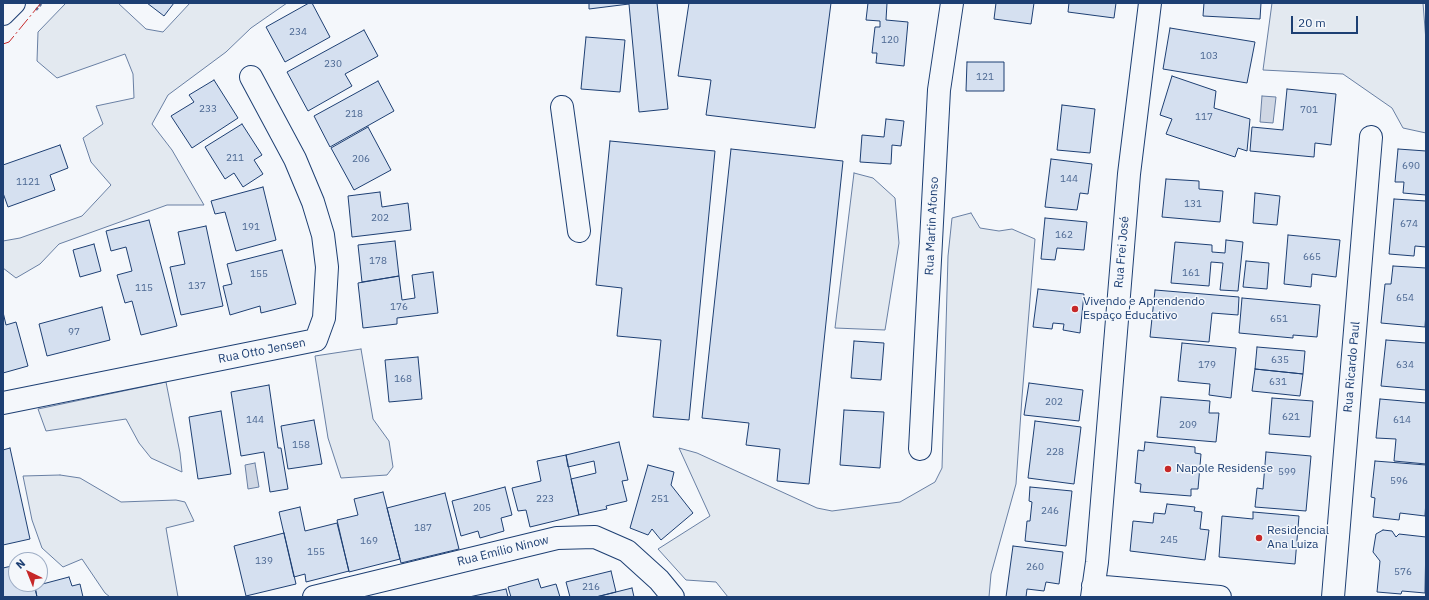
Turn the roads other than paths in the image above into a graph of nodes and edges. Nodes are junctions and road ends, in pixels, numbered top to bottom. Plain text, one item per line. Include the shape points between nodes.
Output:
1 (14, 3) edge
2 (952, 3) edge
3 (1150, 3) edge
4 (3, 14) edge
5 (251, 77) dead end
6 (562, 107) dead end
7 (1371, 137) dead end
8 (579, 231) dead end
9 (3, 403) edge
10 (920, 449) dead end
11 (1093, 592) edge
12 (314, 597) edge
13 (673, 597) edge
14 (1220, 597) edge
15 (1333, 597) edge

1 - 4 street
2 - 10 street, Rua Martin Afonso via 939,90
3 - 11 street, Rua Frei José via 1129,174
5 - 9 street, Rua Otto Jensen via 295,158 323,235 327,267 324,318 316,340
6 - 8 street
7 - 15 street, Rua Ricardo Paul
11 - 14 street
12 - 13 street, Rua Emílio Ninow via 558,538 595,537 627,551 659,580

